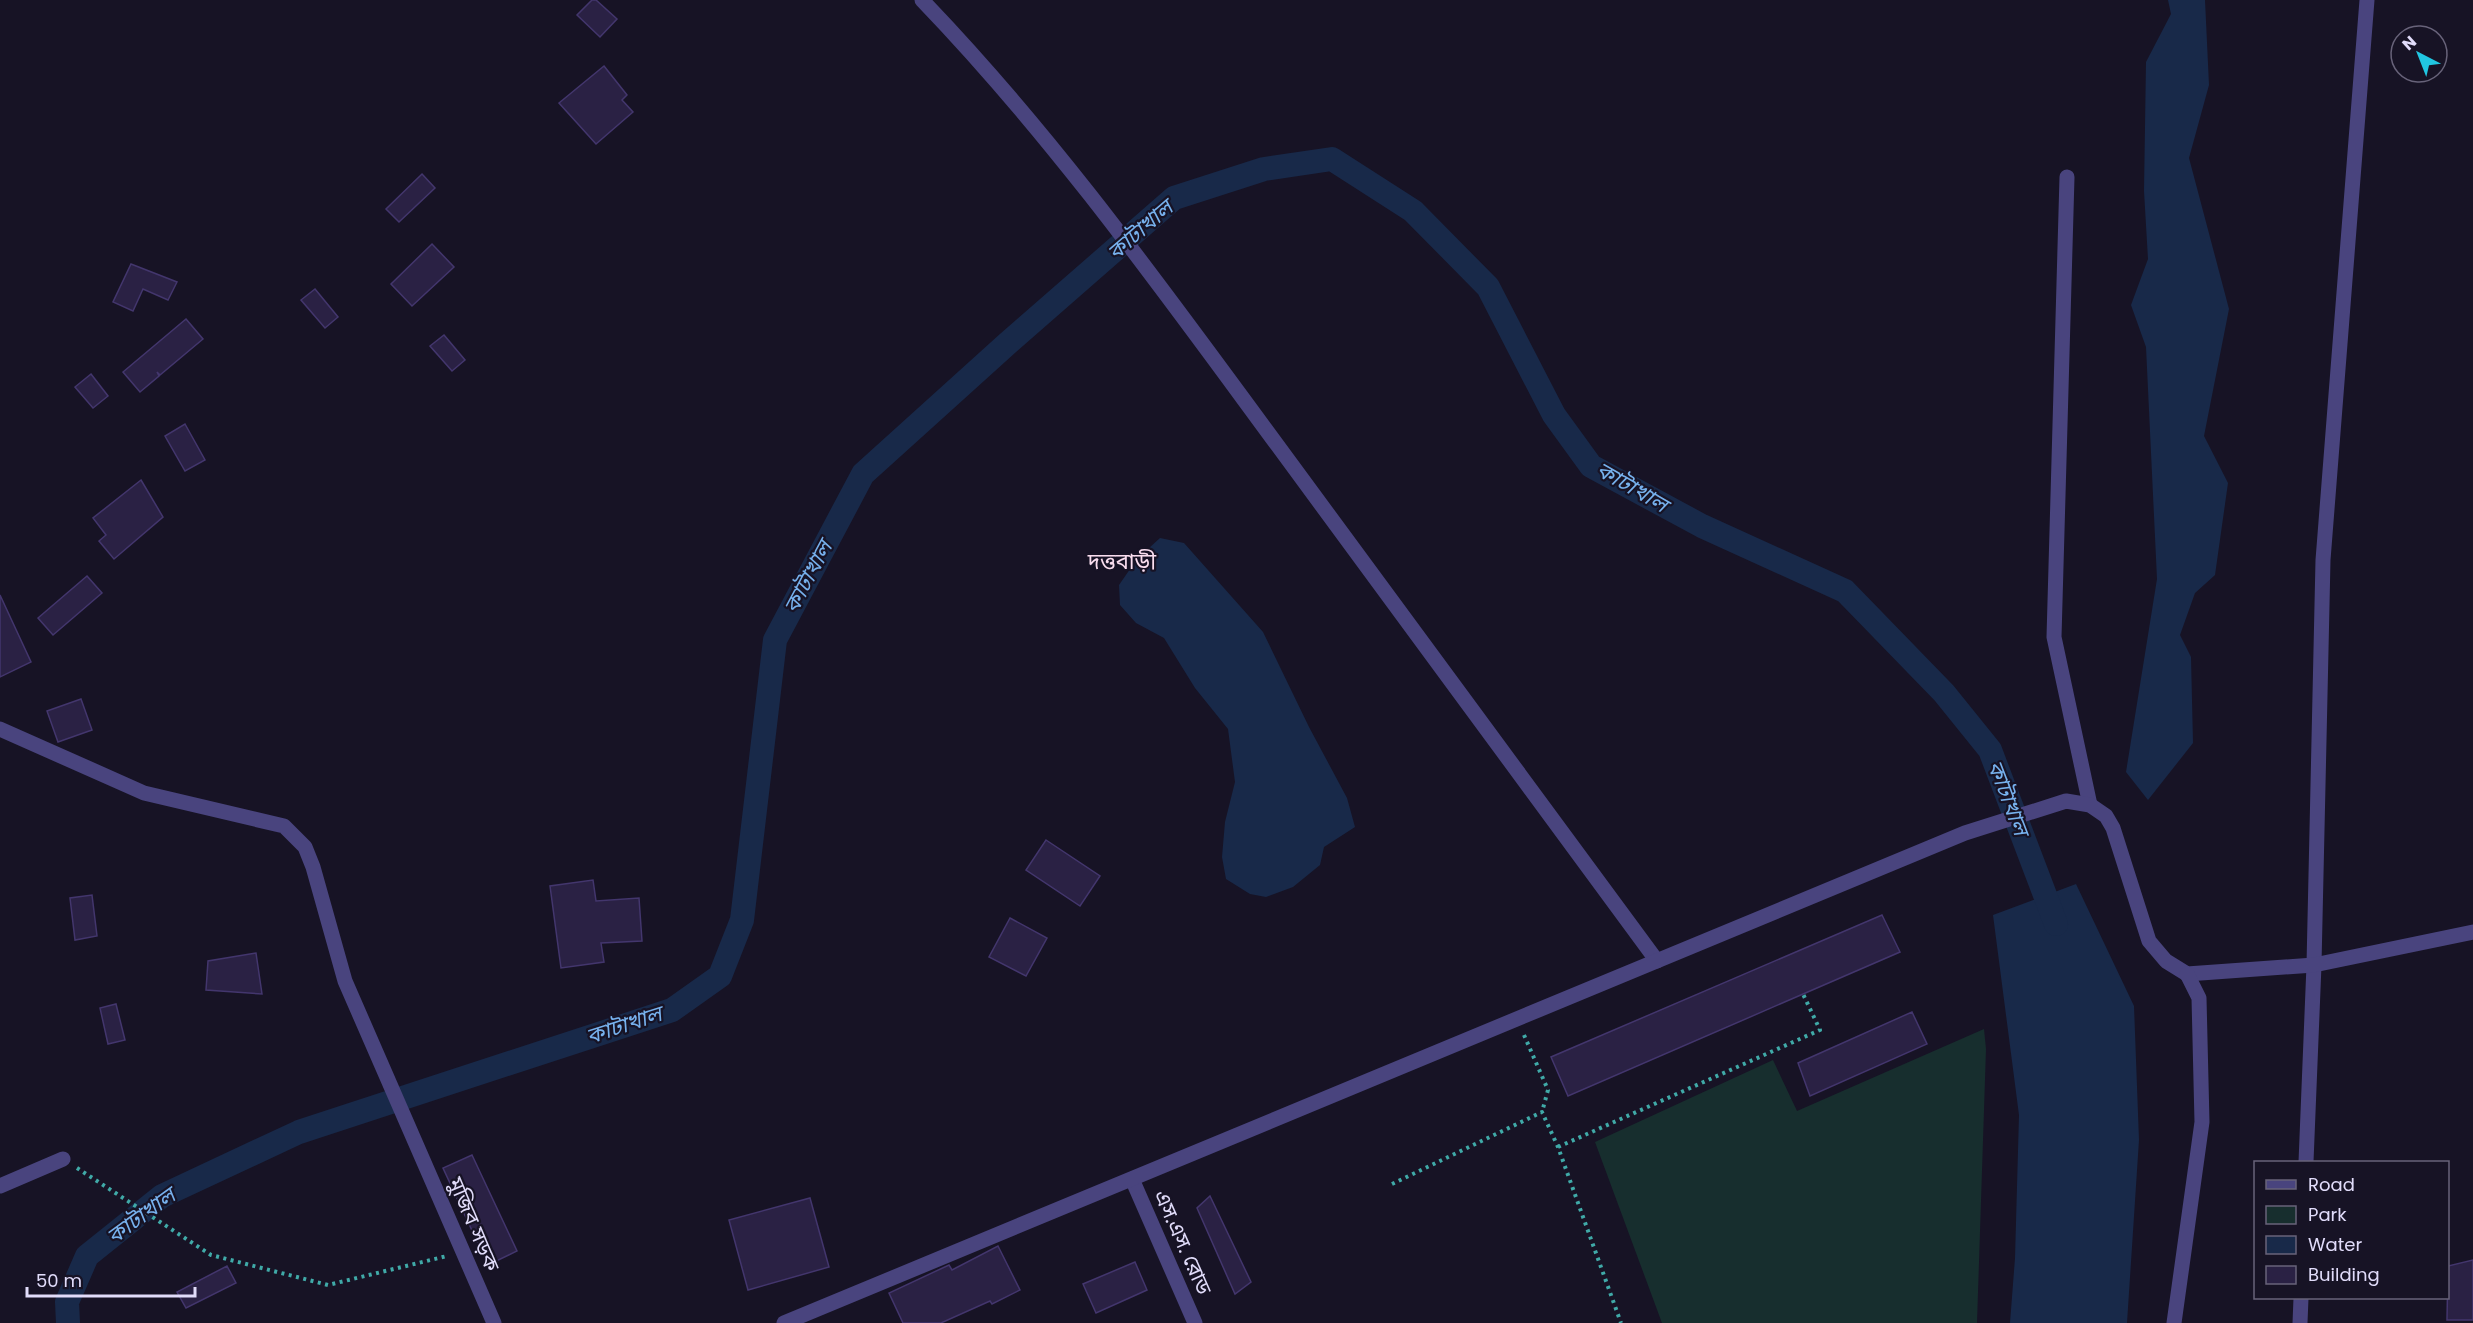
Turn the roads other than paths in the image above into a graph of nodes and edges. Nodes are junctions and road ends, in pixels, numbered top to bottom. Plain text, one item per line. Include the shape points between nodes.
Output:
1 (922, 0) edge
2 (2367, 0) edge
3 (2067, 177) dead end
4 (0, 729) edge
5 (2090, 805) junction
6 (2473, 932) edge
7 (1657, 961) junction
8 (2314, 965) junction
9 (2187, 974) junction
10 (63, 1160) road end
11 (2306, 1161) edge
12 (1132, 1179) junction
13 (0, 1186) edge
14 (2301, 1299) edge
15 (494, 1323) edge
16 (784, 1323) edge
17 (1195, 1323) edge
18 (2174, 1323) edge
19 (2300, 1323) edge

1 - 7 street via 971,51 1178,311
2 - 8 street via 2323,560
3 - 5 street via 2054,637
4 - 15 street, মুজিব সড়ক via 144,793 284,826 305,847 345,981
5 - 7 street via 2066,801 1965,833
5 - 9 street via 2106,816 2113,828 2150,941 2166,961
6 - 8 street
7 - 12 street
8 - 9 street
8 - 11 street
9 - 18 street via 2199,998 2202,1122
10 - 13 street
12 - 16 street
12 - 17 street, এস.এস. রোড
14 - 19 street

